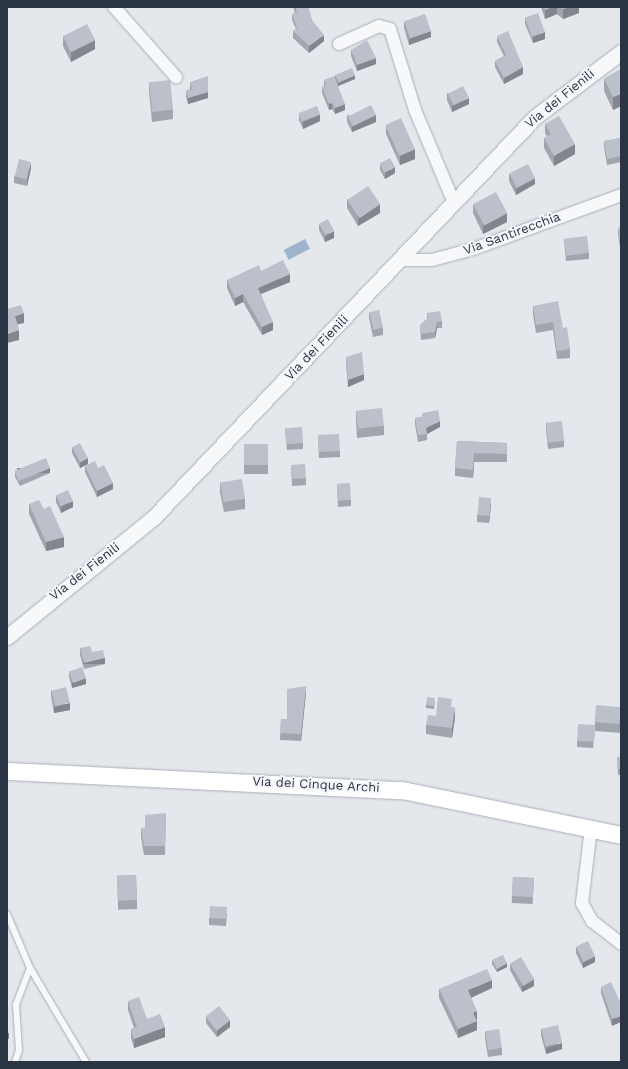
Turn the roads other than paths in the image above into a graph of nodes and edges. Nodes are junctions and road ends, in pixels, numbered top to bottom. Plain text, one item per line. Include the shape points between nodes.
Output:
1 (114, 7) edge
2 (340, 44) dead end
3 (621, 52) edge
4 (176, 76) dead end
5 (621, 195) edge
6 (454, 204) junction
7 (402, 260) junction
8 (7, 637) edge
9 (7, 771) edge
10 (591, 828) junction
11 (621, 834) edge
12 (7, 914) edge
13 (621, 944) edge
14 (30, 968) junction
15 (15, 1062) edge
16 (86, 1062) edge

1 - 4 street
2 - 6 street via 379,26 390,29 418,118
3 - 6 street, Via dei Fienili via 540,113
5 - 7 street, Via Santirecchia via 473,249 428,261
6 - 7 street, Via dei Fienili
7 - 8 street, Via dei Fienili via 160,511
9 - 10 main road, Via dei Cinque Archi via 392,789
10 - 11 main road, Via dei Cinque Archi
10 - 13 street via 582,903 592,921
12 - 14 lane
14 - 15 lane via 16,1011 20,1045
14 - 16 lane

